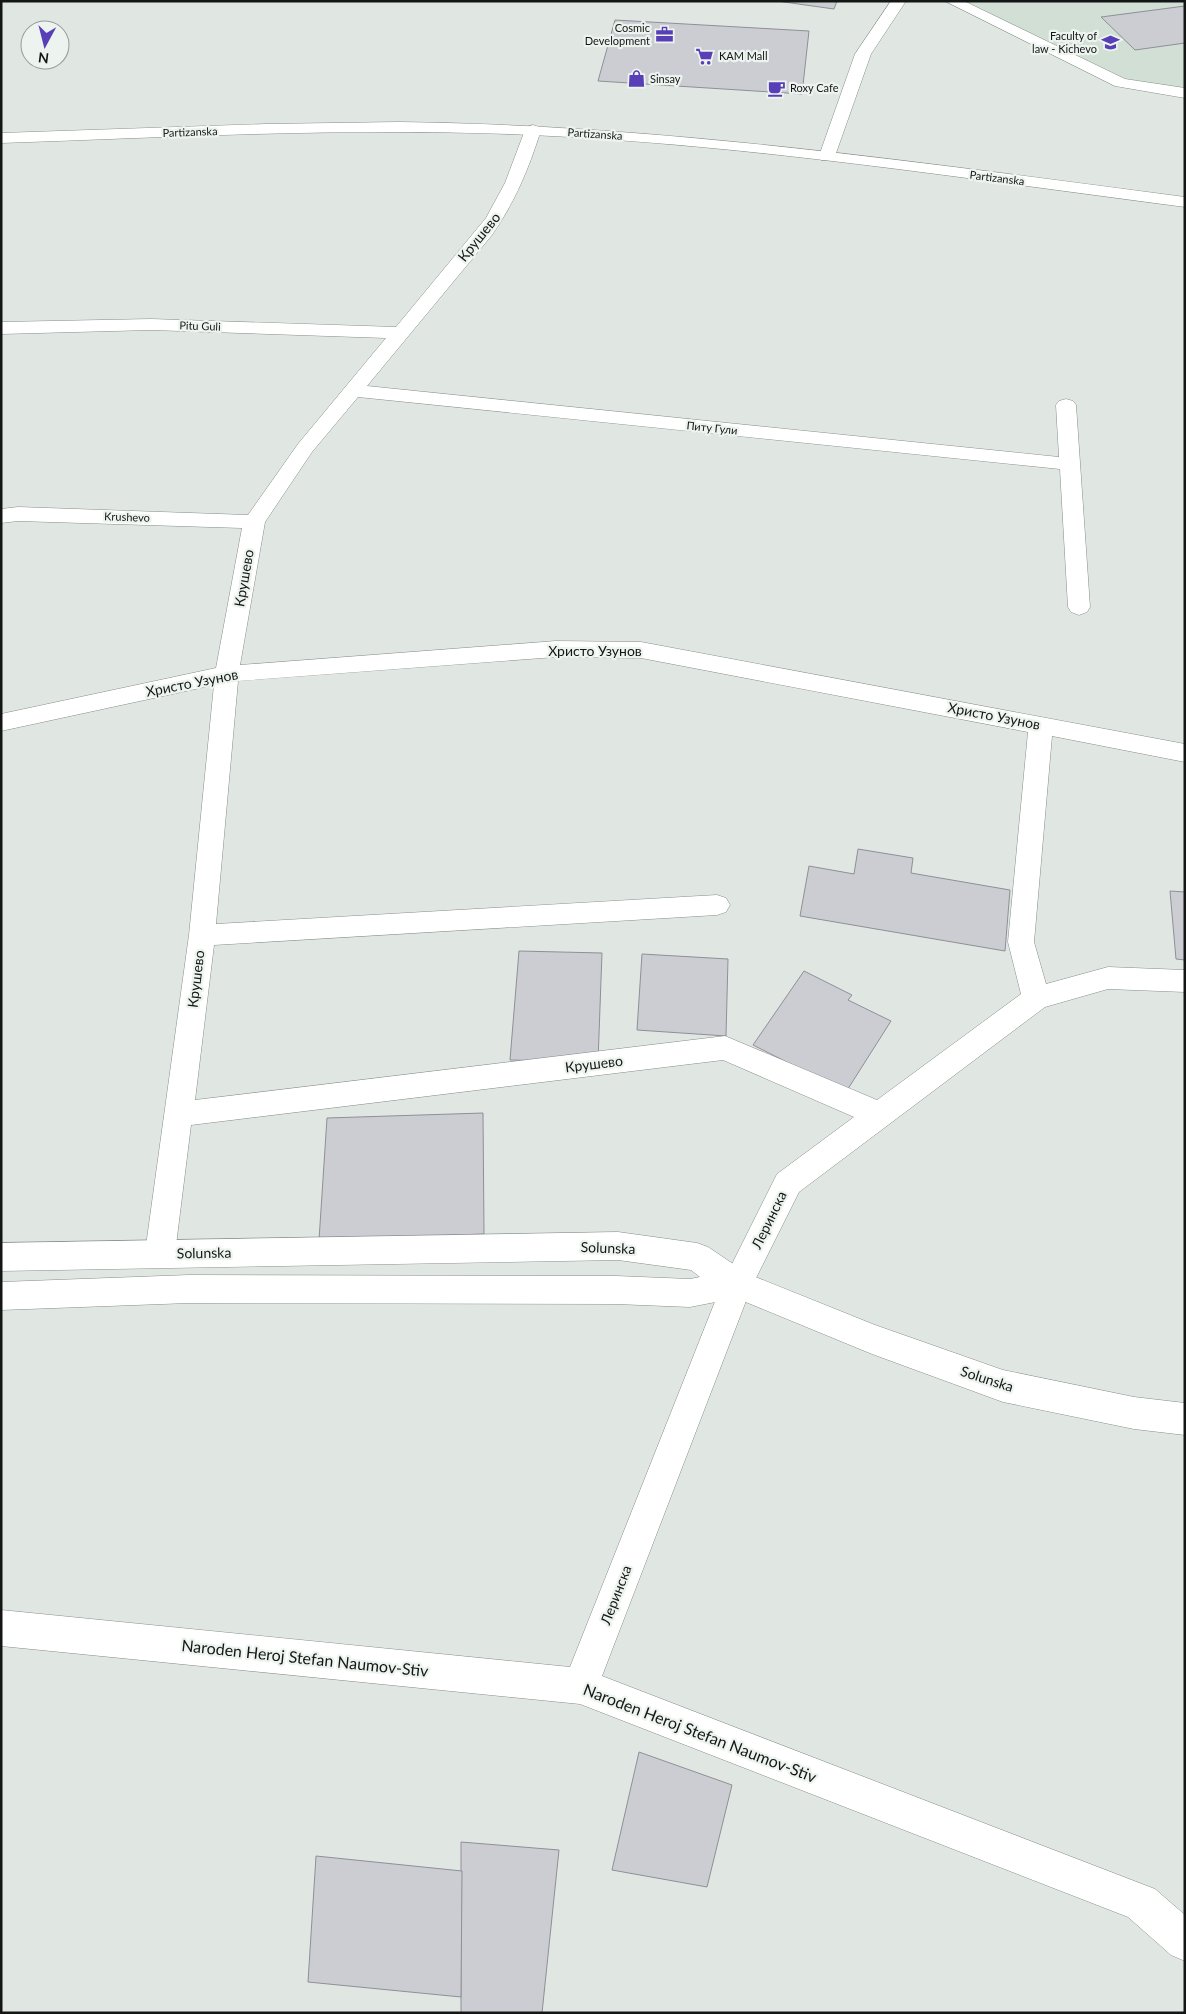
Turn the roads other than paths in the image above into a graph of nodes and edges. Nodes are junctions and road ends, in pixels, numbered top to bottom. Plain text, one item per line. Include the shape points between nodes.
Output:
1 (899, 1) edge
2 (952, 1) edge
3 (1185, 93) edge
4 (533, 130) junction
5 (1, 138) edge
6 (827, 156) junction
7 (1185, 202) edge
8 (1, 328) edge
9 (399, 333) junction
10 (354, 391) junction
11 (1066, 405) dead end
12 (1070, 464) junction
13 (1, 516) edge
14 (254, 522) junction
15 (1079, 607) dead end
16 (227, 674) junction
17 (1, 723) edge
18 (1041, 725) junction
19 (1185, 753) edge
20 (717, 905) dead end
21 (202, 935) junction
22 (1185, 981) edge
23 (1036, 998) junction
24 (178, 1114) junction
25 (878, 1114) junction
26 (160, 1254) junction
27 (1, 1257) edge
28 (738, 1284) junction
29 (1, 1296) edge
30 (1185, 1419) edge
31 (1, 1628) edge
32 (580, 1686) junction
33 (1185, 1940) edge

1 - 6 street via 863,54
2 - 3 street via 1121,84
4 - 5 street, Partizanska via 309,128
4 - 6 street, Partizanska
4 - 9 street, Крушево via 504,206
6 - 7 street, Partizanska
8 - 9 street, Pitu Guli via 96,324
9 - 10 street, Крушево
10 - 12 street, Питу Гули
10 - 14 street, Крушево via 305,448
11 - 12 street
12 - 15 street
13 - 14 street, Krushevo
14 - 16 street, Крушево
16 - 17 street, Христо Узунов
16 - 18 street, Христо Узунов via 556,649 641,650
16 - 21 street, Крушево
18 - 19 street, Христо Узунов
18 - 23 street via 1021,942
20 - 21 street
21 - 24 street, Крушево
22 - 23 street, Леринска via 1108,978
23 - 25 street, Леринска
24 - 25 street, Крушево via 725,1048
24 - 26 street, Крушево
25 - 28 street, Леринска via 788,1183
26 - 27 street, Solunska
26 - 28 street, Solunska via 618,1246 697,1257
28 - 29 street via 690,1293 189,1289
28 - 30 street, Solunska via 1003,1386 1134,1413
28 - 32 street, Леринска
31 - 32 street, Naroden Heroj Stefan Naumov-Stiv
32 - 33 street, Naroden Heroj Stefan Naumov-Stiv via 1142,1903

